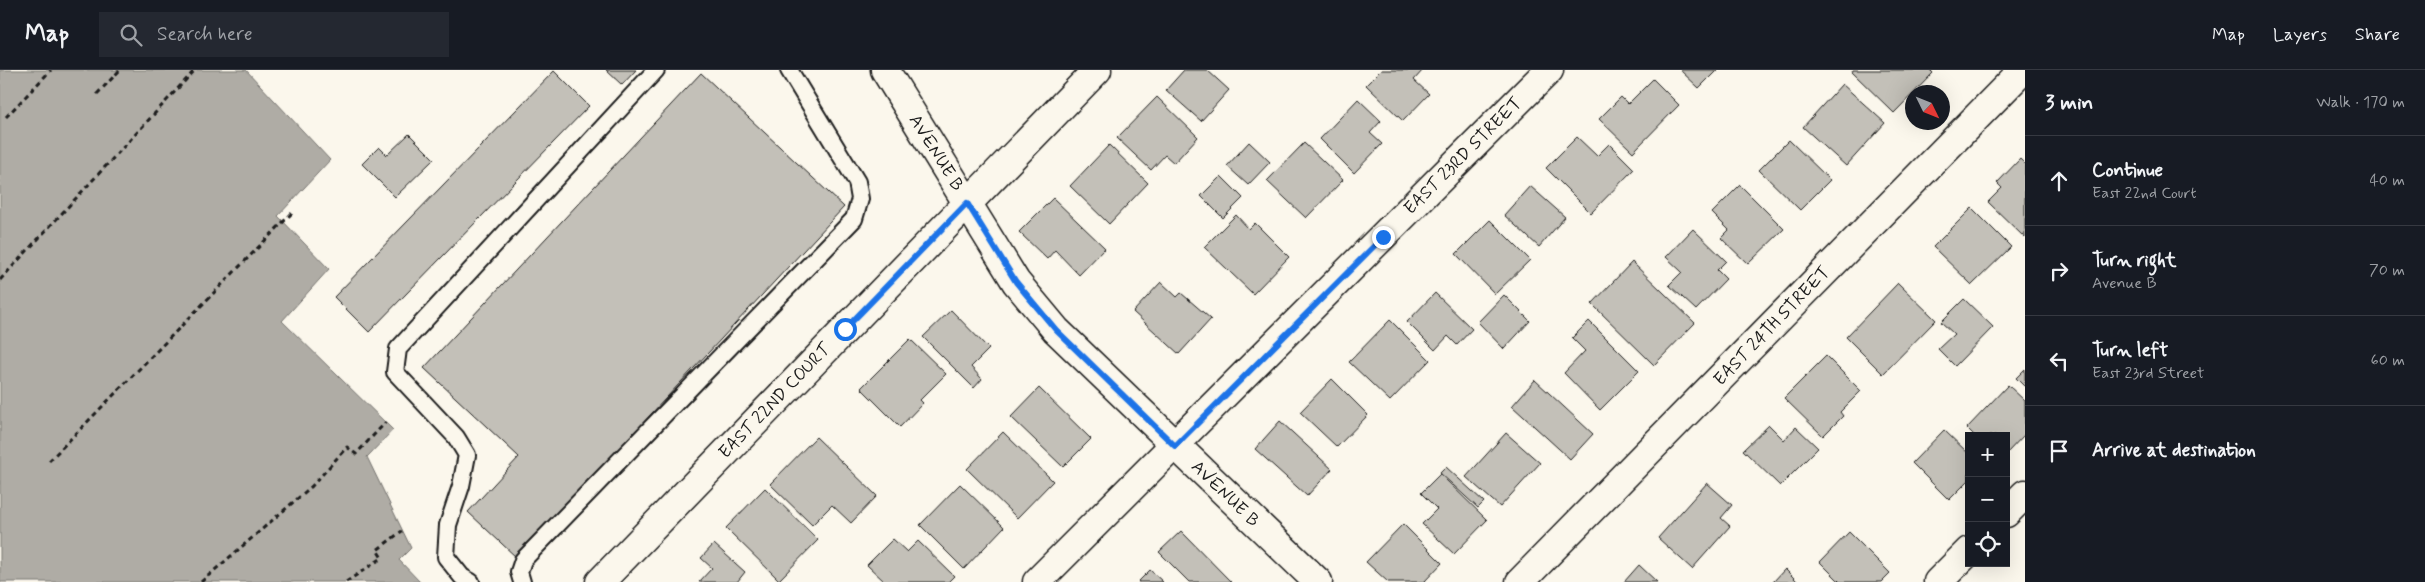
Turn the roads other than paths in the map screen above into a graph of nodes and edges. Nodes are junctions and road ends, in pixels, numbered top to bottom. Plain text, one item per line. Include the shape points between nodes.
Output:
1 (656, 70) edge
2 (789, 70) edge
3 (885, 70) edge
4 (1097, 70) edge
5 (1549, 70) edge
6 (2023, 70) edge
7 (967, 203) junction
8 (1175, 446) junction
9 (2025, 494) edge
10 (2010, 509) edge
11 (1965, 555) edge
12 (471, 582) edge
13 (522, 582) edge
14 (600, 582) edge
15 (1037, 582) edge
16 (1318, 582) edge
17 (1520, 582) edge
18 (1938, 582) edge

1 - 12 lane via 398,349 395,372 456,436 466,455 462,486 448,525 446,557 462,577
2 - 13 lane via 856,182 860,199 854,219 523,560
3 - 7 street, AVENUE B
4 - 7 street, EAST 22ND COURT
5 - 8 street, EAST 23RD STREET
6 - 17 street, EAST 24TH STREET
7 - 8 street, AVENUE B via 1016,282 1056,330
7 - 14 street, EAST 22ND COURT
8 - 15 street, EAST 23RD STREET
8 - 16 street, AVENUE B
9 - 10 street
11 - 18 street

